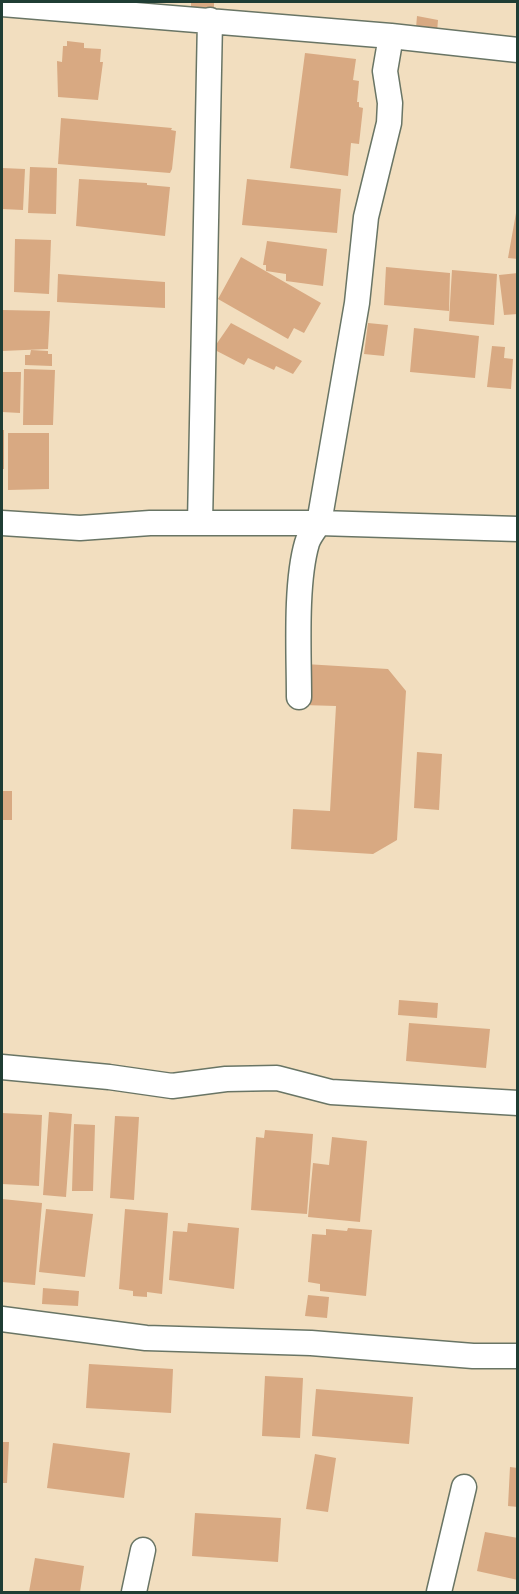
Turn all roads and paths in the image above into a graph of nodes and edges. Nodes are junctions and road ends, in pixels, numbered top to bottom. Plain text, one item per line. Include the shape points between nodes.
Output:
1 (2, 4) edge
2 (210, 20) junction
3 (391, 36) junction
4 (518, 50) edge
5 (2, 523) edge
6 (200, 523) junction
7 (319, 523) junction
8 (518, 529) edge
9 (299, 697) dead end
10 (2, 1067) edge
11 (518, 1104) edge
12 (2, 1319) edge
13 (518, 1356) edge
14 (464, 1487) dead end
15 (143, 1550) dead end
16 (134, 1593) edge
17 (439, 1593) edge

1 - 2 street
2 - 3 street
2 - 6 street
3 - 4 street
3 - 7 street via 385,71 389,123 366,217 357,303
5 - 6 street via 80,528
6 - 7 street
7 - 8 street
7 - 9 street via 307,541 303,561
10 - 11 street via 172,1086 277,1078 331,1092
12 - 13 street via 146,1338
14 - 17 street
15 - 16 street

